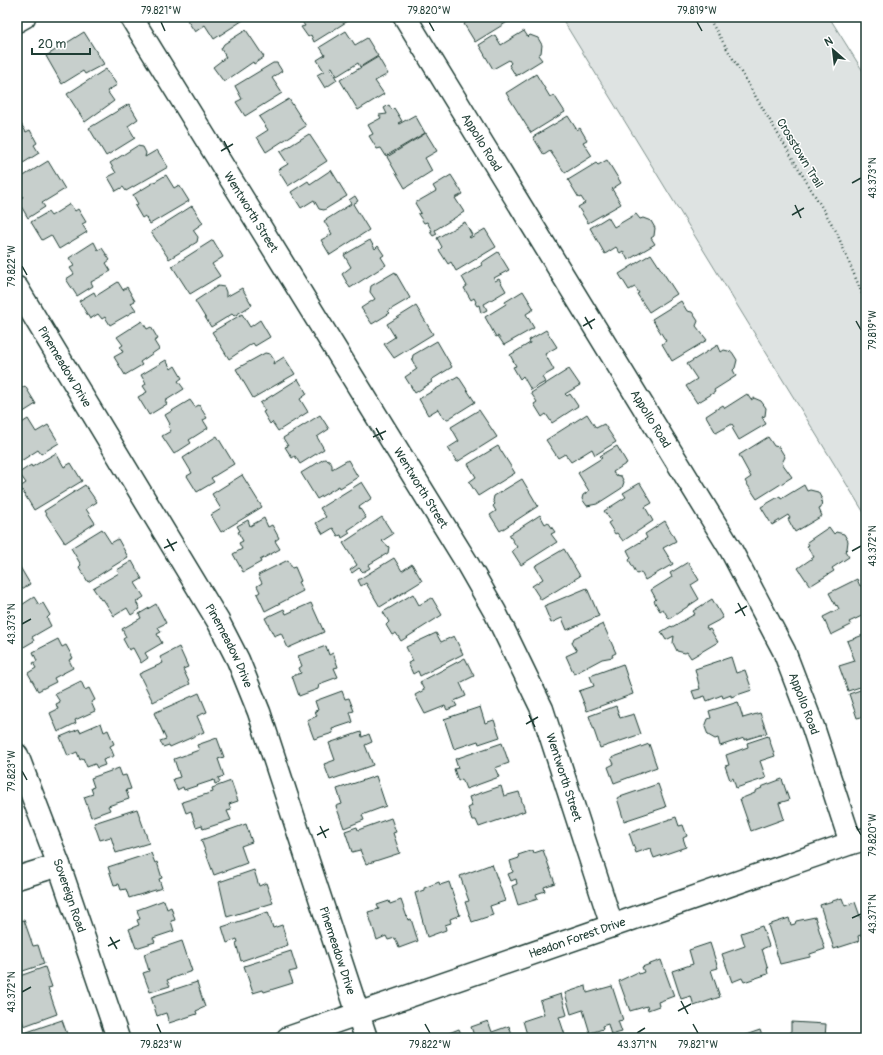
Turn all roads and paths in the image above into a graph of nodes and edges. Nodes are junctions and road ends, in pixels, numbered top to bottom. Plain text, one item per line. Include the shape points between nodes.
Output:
1 (24, 17) edge
2 (131, 17) edge
3 (405, 17) edge
4 (708, 17) edge
5 (17, 21) edge
6 (17, 288) edge
7 (866, 303) edge
8 (17, 755) edge
9 (858, 841) edge
10 (59, 865) junction
11 (17, 878) edge
12 (612, 926) junction
13 (357, 1013) junction
14 (118, 1038) edge
15 (288, 1038) edge
16 (366, 1038) edge

1 - 5 street
2 - 12 street, Wentworth Street via 495,612 542,709
3 - 9 street, Appollo Road via 731,550 784,650
4 - 7 path, Crosstown Trail via 836,231
6 - 13 street, Pinemeadow Drive via 218,621 238,660 259,712
8 - 10 street, Sovereign Road
9 - 12 street, Headon Forest Drive
10 - 11 street
10 - 14 street, Sovereign Road
12 - 13 street, Headon Forest Drive
13 - 15 street, Headon Forest Drive
13 - 16 street, Pinemeadow Drive

